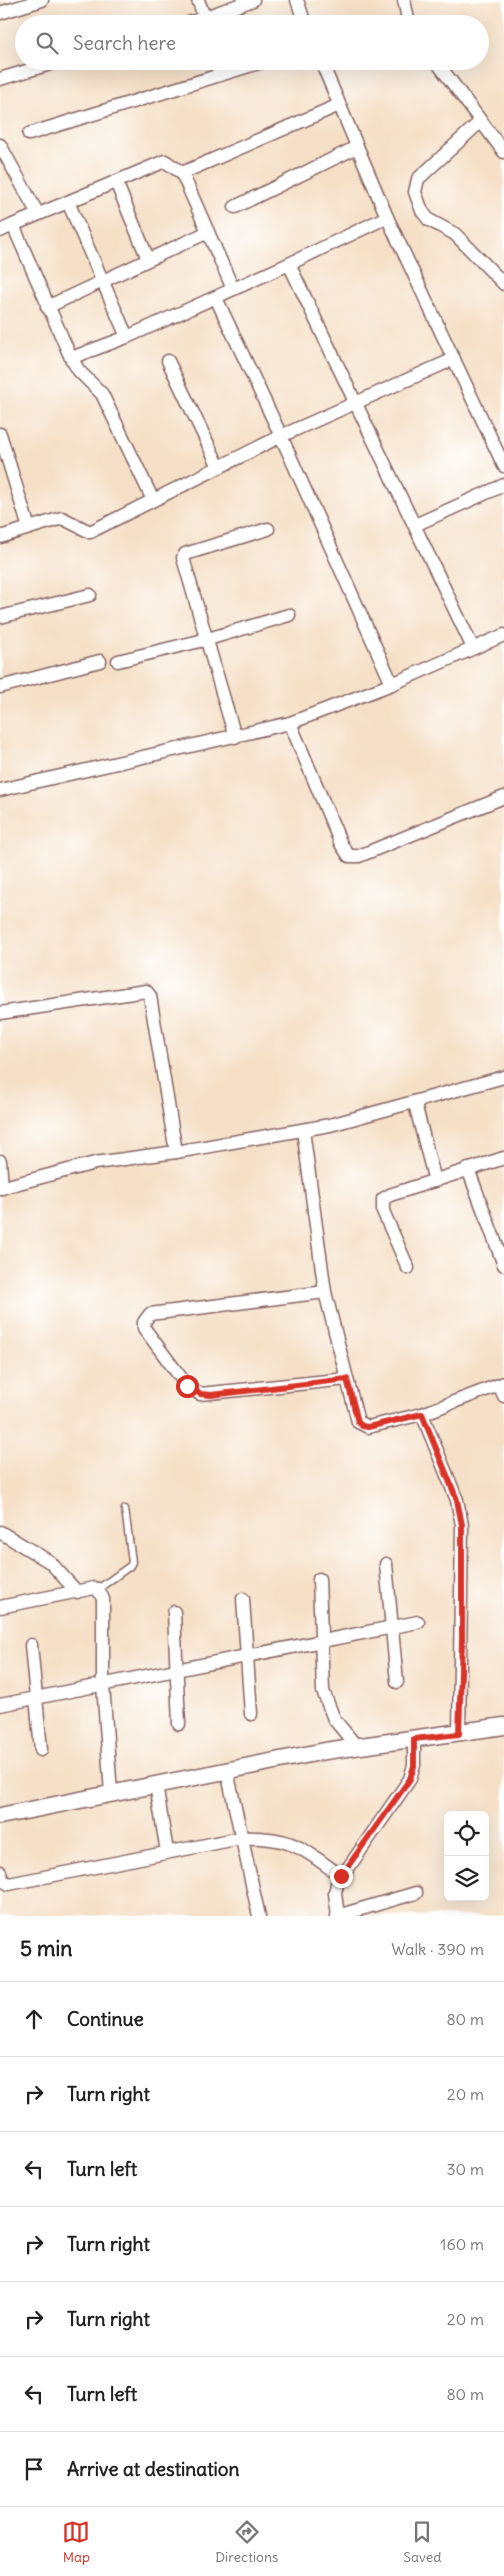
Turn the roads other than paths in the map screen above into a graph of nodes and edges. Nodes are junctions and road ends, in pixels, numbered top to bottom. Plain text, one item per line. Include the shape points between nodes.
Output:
1 (42, 0) edge
2 (198, 0) edge
3 (253, 0) edge
4 (297, 0) edge
5 (404, 0) edge
6 (0, 13) edge
7 (204, 15) edge
8 (219, 15) edge
9 (302, 15) edge
10 (407, 15) edge
11 (30, 70) edge
12 (223, 70) edge
13 (237, 70) edge
14 (324, 70) edge
15 (443, 70) edge
16 (225, 74) junction
17 (0, 79) edge
18 (339, 105) junction
19 (481, 121) junction
20 (29, 134) dead end
21 (0, 145) edge
22 (358, 147) junction
23 (504, 152) edge
24 (182, 173) junction
25 (116, 182) junction
26 (68, 202) junction
27 (235, 207) dead end
28 (38, 214) junction
29 (387, 217) junction
30 (13, 225) junction
31 (0, 231) edge
32 (208, 232) junction
33 (148, 259) junction
34 (289, 264) junction
35 (102, 281) junction
36 (504, 284) edge
37 (233, 289) junction
38 (216, 298) junction
39 (47, 307) junction
40 (126, 337) junction
41 (71, 358) junction
42 (454, 359) junction
43 (168, 361) dead end
44 (356, 403) junction
45 (0, 434) edge
46 (281, 436) junction
47 (504, 466) edge
48 (219, 467) junction
49 (504, 485) edge
50 (153, 500) junction
51 (416, 524) junction
52 (29, 528) junction
53 (268, 530) dead end
54 (0, 536) edge
55 (90, 595) dead end
56 (289, 615) dead end
57 (0, 617) edge
58 (504, 635) edge
59 (208, 639) junction
60 (473, 648) junction
61 (100, 661) dead end
62 (118, 662) dead end
63 (392, 684) junction
64 (0, 687) edge
65 (290, 723) junction
66 (235, 737) junction
67 (0, 790) edge
68 (504, 797) edge
69 (0, 1013) edge
70 (504, 1077) edge
71 (414, 1104) junction
72 (303, 1130) junction
73 (176, 1152) junction
74 (504, 1158) edge
75 (0, 1161) edge
76 (468, 1170) junction
77 (434, 1181) junction
78 (1, 1188) edge
79 (504, 1265) edge
80 (408, 1268) dead end
81 (325, 1292) junction
82 (347, 1379) junction
83 (502, 1388) edge
84 (422, 1414) junction
85 (124, 1509) dead end
86 (0, 1532) edge
87 (386, 1564) dead end
88 (319, 1579) dead end
89 (98, 1589) junction
90 (76, 1592) junction
91 (243, 1599) dead end
92 (0, 1607) edge
93 (174, 1612) dead end
94 (418, 1622) dead end
95 (391, 1628) junction
96 (320, 1642) junction
97 (31, 1645) dead end
98 (248, 1657) junction
99 (176, 1671) junction
100 (397, 1682) dead end
101 (103, 1685) junction
102 (36, 1698) junction
103 (0, 1705) edge
104 (251, 1714) dead end
105 (179, 1724) dead end
106 (504, 1726) edge
107 (457, 1734) junction
108 (414, 1739) junction
109 (357, 1747) junction
110 (41, 1750) dead end
111 (227, 1771) junction
112 (156, 1785) junction
113 (111, 1794) junction
114 (0, 1816) edge
115 (241, 1838) junction
116 (167, 1852) junction
117 (0, 1874) edge
118 (341, 1876) junction
119 (416, 1893) dead end
120 (259, 1916) edge
121 (338, 1916) edge

1 - 6 street
2 - 7 street
3 - 8 street
4 - 9 street
5 - 10 street
11 - 17 street
12 - 16 street
13 - 16 street
14 - 18 street
15 - 19 street
16 - 20 street
18 - 22 street
18 - 24 street
19 - 23 street
19 - 36 street via 418,179 415,192 429,220 455,234
21 - 28 street
22 - 27 street
22 - 29 street
24 - 25 street via 165,161
24 - 32 street
25 - 26 street
25 - 33 street
26 - 28 street
26 - 35 street
28 - 30 street
29 - 34 street
29 - 42 street
30 - 31 street
30 - 39 street
32 - 33 street
32 - 37 street
33 - 35 street
34 - 37 street
34 - 44 street
35 - 39 street
35 - 40 street
37 - 38 street
38 - 40 street
38 - 46 street
39 - 41 street
40 - 41 street
41 - 50 street via 102,394
42 - 44 street
42 - 47 street
43 - 48 street
44 - 46 street
44 - 51 street
45 - 52 street
46 - 48 street
46 - 63 street
48 - 50 street
49 - 51 street
50 - 52 street via 90,532 62,518
51 - 60 street
52 - 54 street
53 - 59 street via 184,556
55 - 57 street
56 - 59 street
58 - 60 street
59 - 62 street
59 - 66 street
60 - 63 street
61 - 64 street
63 - 65 street
65 - 66 street
65 - 68 street via 349,856 359,856
66 - 67 street
69 - 73 street via 146,991 150,996
70 - 71 street
71 - 72 street
71 - 77 street
72 - 73 street
72 - 81 street
73 - 78 street via 96,1163
74 - 76 street
75 - 78 street
76 - 77 street
76 - 79 street
77 - 80 street via 383,1199 383,1211
81 - 82 street
81 - 82 street via 150,1314 144,1328 187,1386 200,1394
82 - 84 street via 358,1422 362,1426
83 - 84 street
84 - 107 street via 457,1500 462,1525 462,1640
85 - 89 lane via 132,1562
86 - 90 street via 50,1562
87 - 95 street
88 - 96 street
89 - 90 street
89 - 101 street via 103,1598
90 - 92 street
91 - 98 street
93 - 99 street
94 - 95 street
95 - 96 street
95 - 100 street
96 - 98 street
96 - 109 street via 326,1702 334,1719
97 - 102 street
98 - 99 street
98 - 104 street
99 - 101 street
99 - 105 street
101 - 102 street
101 - 113 street
102 - 103 street
102 - 110 street
106 - 107 street
107 - 108 street
108 - 109 street
108 - 118 street via 414,1766 410,1779
109 - 111 street
111 - 112 street
111 - 115 street
112 - 113 street
112 - 116 street
113 - 114 street
115 - 116 street
115 - 118 street via 280,1839 301,1848
115 - 120 street
116 - 117 street via 9,1884 2,1880
118 - 121 street via 336,1893
119 - 121 street

